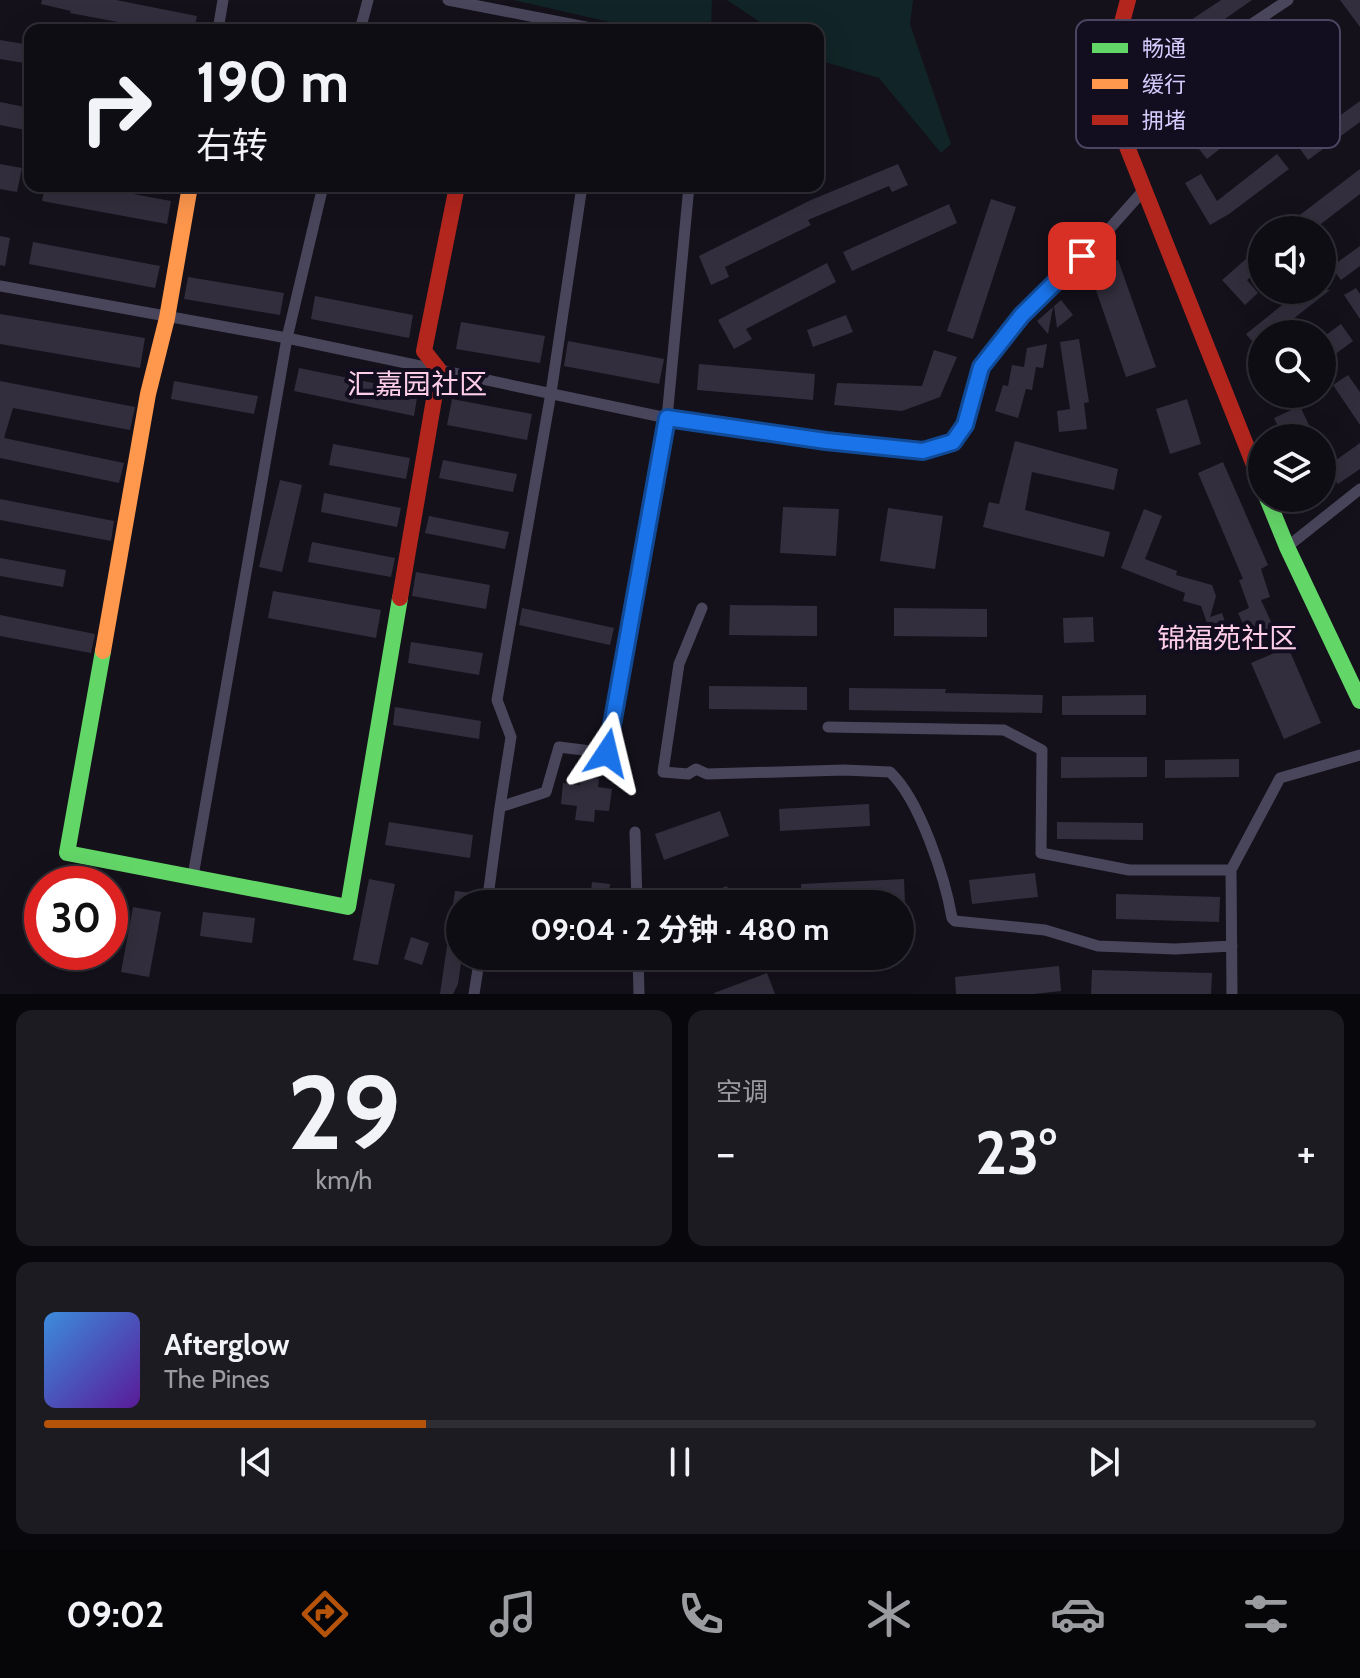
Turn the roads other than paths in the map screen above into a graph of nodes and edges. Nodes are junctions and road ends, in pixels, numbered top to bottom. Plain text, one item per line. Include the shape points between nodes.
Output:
1 (223, 0) edge
2 (368, 0) edge
3 (448, 0) edge
4 (1128, 0) edge
5 (1288, 0) edge
6 (1123, 20) edge
7 (1258, 20) edge
8 (219, 24) edge
9 (362, 24) edge
10 (570, 24) edge
11 (1127, 148) edge
12 (1143, 191) junction
13 (189, 192) edge
14 (322, 192) edge
15 (456, 192) edge
16 (581, 192) edge
17 (688, 192) edge
18 (0, 286) edge
19 (167, 318) junction
20 (287, 338) junction
21 (439, 370) junction
22 (551, 393) junction
23 (667, 418) junction
24 (1248, 450) edge
25 (1360, 489) edge
26 (1273, 512) edge
27 (1287, 547) junction
28 (702, 608) dead end
29 (1360, 701) edge
30 (828, 727) dead end
31 (1360, 755) edge
32 (500, 807) junction
33 (635, 832) dead end
34 (1231, 870) junction
35 (193, 876) junction
36 (489, 890) edge
37 (637, 890) edge
38 (1232, 946) junction
39 (478, 970) edge
40 (638, 970) edge
41 (474, 994) edge
42 (639, 994) edge
43 (1232, 994) edge

1 - 8 street
2 - 9 street
3 - 10 street
4 - 6 street
5 - 7 street
11 - 12 street
12 - 23 street via 1022,315 981,367 965,425 953,442 923,451
12 - 24 street
13 - 19 street
14 - 20 street
15 - 21 street via 424,351
16 - 22 street
17 - 23 street
18 - 19 street
19 - 20 street
19 - 35 street via 148,394 67,853
20 - 21 street
20 - 35 street
21 - 22 street
21 - 35 street via 348,907
22 - 23 street
22 - 32 street via 497,700 511,737
23 - 32 street via 607,753 559,747 546,792
25 - 27 street
26 - 27 street
27 - 29 street
28 - 38 street via 679,664 663,772 890,772 920,820 955,921 1045,930 1098,946
30 - 34 street via 1004,730 1042,750 1041,853 1129,870
31 - 34 street via 1280,778
32 - 36 street
33 - 37 street
34 - 38 street
38 - 43 street
39 - 41 street
40 - 42 street

